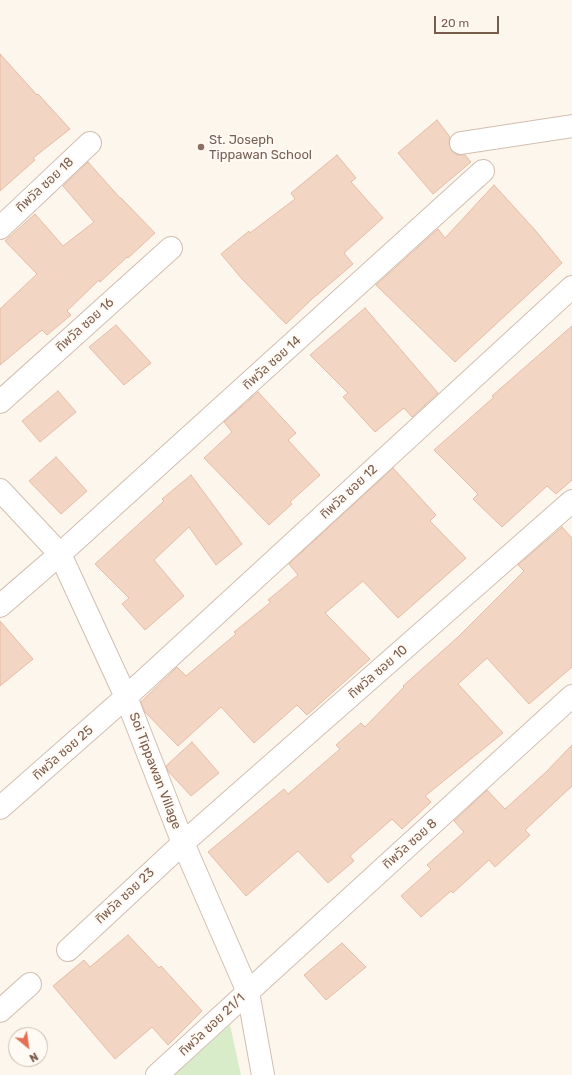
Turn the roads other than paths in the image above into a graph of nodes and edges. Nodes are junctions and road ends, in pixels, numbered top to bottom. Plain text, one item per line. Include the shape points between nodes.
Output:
1 (572, 126) edge
2 (461, 142) dead end
3 (90, 143) dead end
4 (483, 171) dead end
5 (0, 228) edge
6 (171, 248) dead end
7 (572, 288) edge
8 (0, 402) edge
9 (0, 490) edge
10 (572, 501) edge
11 (60, 554) junction
12 (0, 606) edge
13 (572, 696) edge
14 (126, 697) junction
15 (0, 808) edge
16 (183, 843) junction
17 (68, 950) dead end
18 (30, 984) dead end
19 (248, 992) junction
20 (0, 1011) edge
21 (157, 1075) edge
22 (263, 1075) edge

1 - 2 street
3 - 5 street, ทิพวัล ซอย 18
4 - 11 street, ทิพวัล ซอย 14
6 - 8 street, ทิพวัล ซอย 16
7 - 14 street, ทิพวัล ซอย 12
9 - 11 street, Soi Tippawan Village
10 - 16 street, ทิพวัล ซอย 10
11 - 12 street, ทิพวัล ซอย 14
11 - 14 street, Soi Tippawan Village
13 - 19 street, ทิพวัล ซอย 8
14 - 15 street, ทิพวัล ซอย 25
14 - 16 street, Soi Tippawan Village
16 - 17 street, ทิพวัล ซอย 23
16 - 19 street, Soi Tippawan Village
18 - 20 street
19 - 21 street, ทิพวัล ซอย 21/1
19 - 22 street, Soi Tippawan Village

